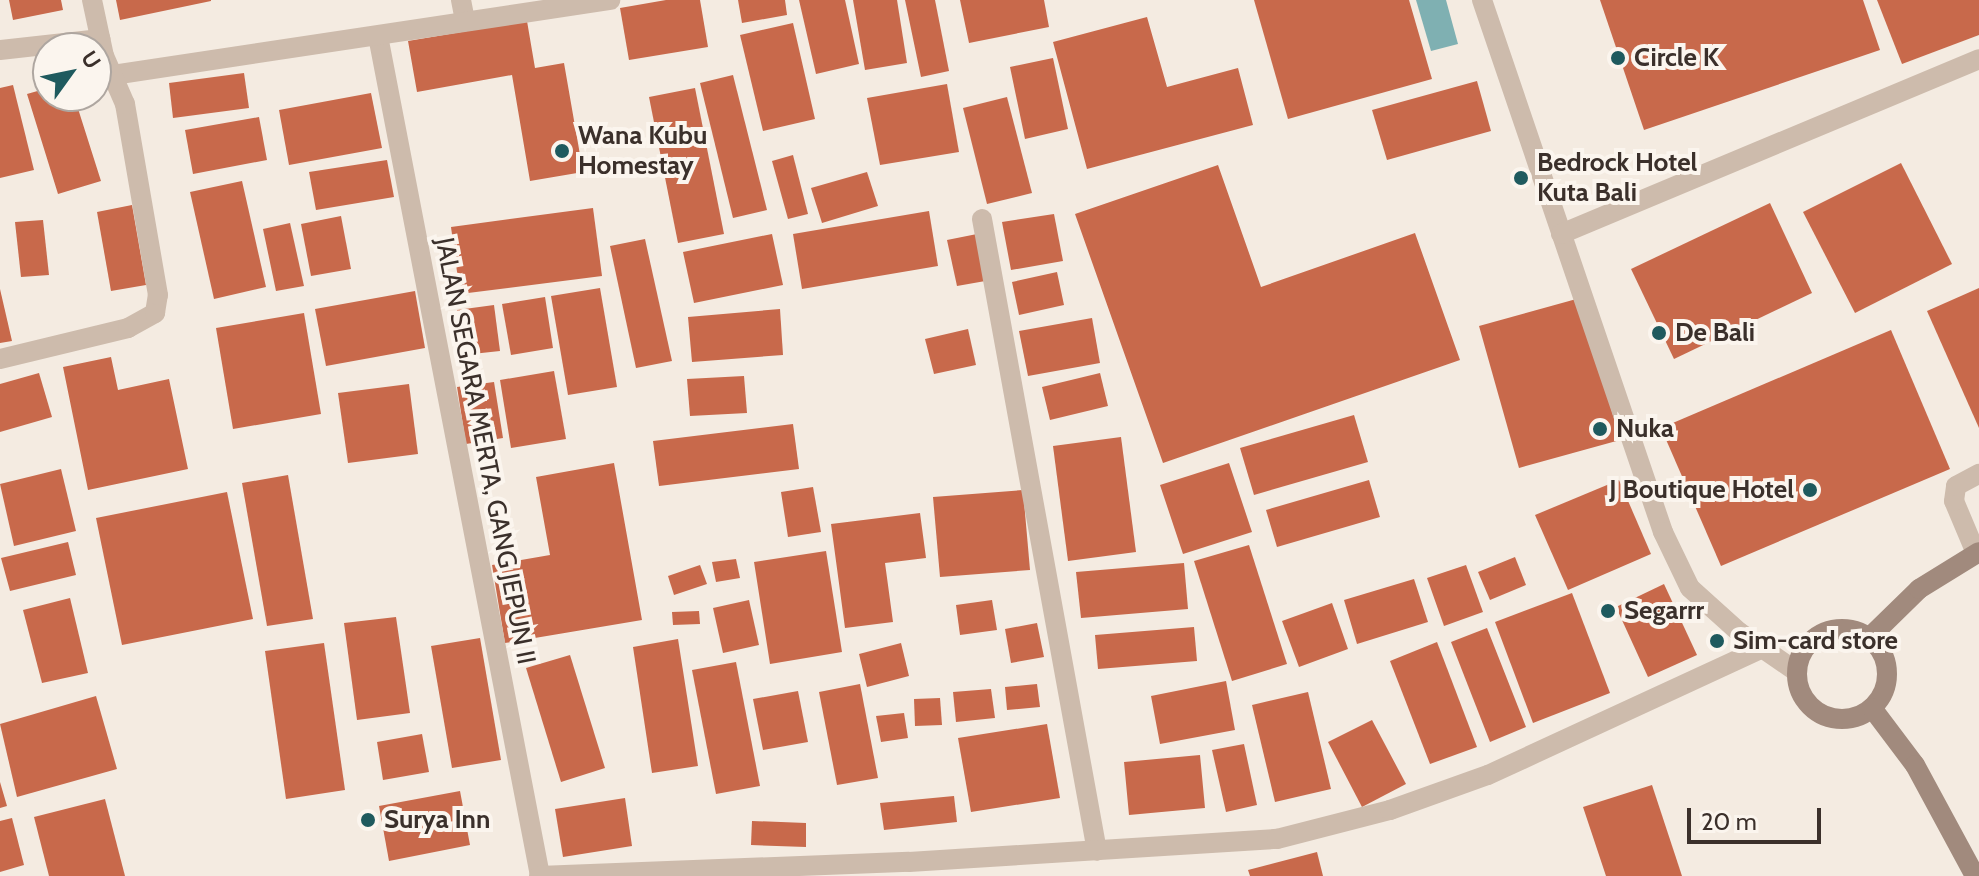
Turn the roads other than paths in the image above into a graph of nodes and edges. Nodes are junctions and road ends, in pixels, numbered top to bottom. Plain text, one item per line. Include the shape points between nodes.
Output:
1 (92, 0) edge
2 (610, 0) edge
3 (1482, 0) edge
4 (463, 10) edge
5 (99, 32) edge
6 (378, 36) junction
7 (32, 46) edge
8 (0, 50) edge
9 (1979, 59) edge
10 (113, 75) joint
11 (982, 219) dead end
12 (1561, 234) junction
13 (0, 359) edge
14 (1979, 474) edge
15 (1978, 553) edge
16 (1869, 638) junction
17 (1761, 649) junction
18 (1797, 672) junction
19 (1872, 708) junction
20 (1097, 851) junction
21 (540, 876) edge
22 (1975, 876) edge

1 - 5 street
2 - 4 street
3 - 12 street
4 - 6 street
6 - 10 street
6 - 21 street, JALAN SEGARA MERTA, GANG JEPUN II
7 - 8 street
9 - 12 street
10 - 13 street via 128,116 158,295 155,313 138,325
11 - 20 street
12 - 17 street via 1663,532 1690,588
14 - 15 street via 1956,486 1954,501
15 - 16 main road via 1919,589
16 - 18 main road via 1839,629 1823,633 1800,657
16 - 19 main road via 1881,650 1888,681
17 - 18 street
17 - 20 street via 1516,763 1390,810 1277,839
18 - 19 main road via 1806,701 1830,718 1860,716
19 - 22 main road via 1915,765
20 - 21 street

